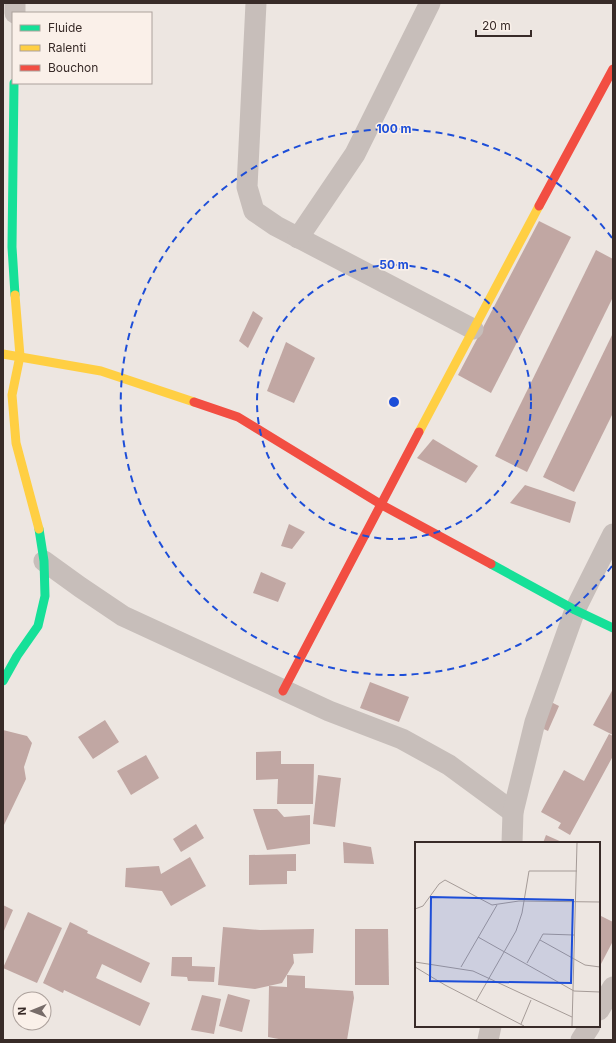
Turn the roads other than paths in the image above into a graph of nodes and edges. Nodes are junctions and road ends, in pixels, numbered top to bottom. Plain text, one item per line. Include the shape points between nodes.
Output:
1 (256, 3) edge
2 (430, 3) edge
3 (613, 69) edge
4 (14, 84) edge
5 (298, 238) junction
6 (473, 330) junction
7 (3, 354) edge
8 (20, 356) junction
9 (382, 505) junction
10 (613, 534) edge
11 (44, 560) junction
12 (575, 610) junction
13 (613, 628) edge
14 (3, 681) edge
15 (283, 690) junction
16 (513, 812) junction
17 (512, 842) edge
18 (613, 987) edge
19 (600, 1008) edge
20 (491, 1027) edge
21 (589, 1027) edge
22 (488, 1040) edge
23 (581, 1040) edge

1 - 5 street via 246,187 254,211
2 - 5 street via 355,154
3 - 6 street
4 - 8 street via 12,247
5 - 6 street
6 - 9 street
7 - 8 street
8 - 9 street via 101,371 238,417
8 - 11 street via 12,395 16,443 37,517
9 - 12 street
9 - 15 street
10 - 12 street
11 - 14 street via 46,596 38,626
11 - 15 street via 124,616
12 - 13 street
12 - 16 street via 534,722
15 - 16 street via 328,711 402,739 449,765
16 - 17 street
18 - 19 street
20 - 22 street
21 - 23 street

